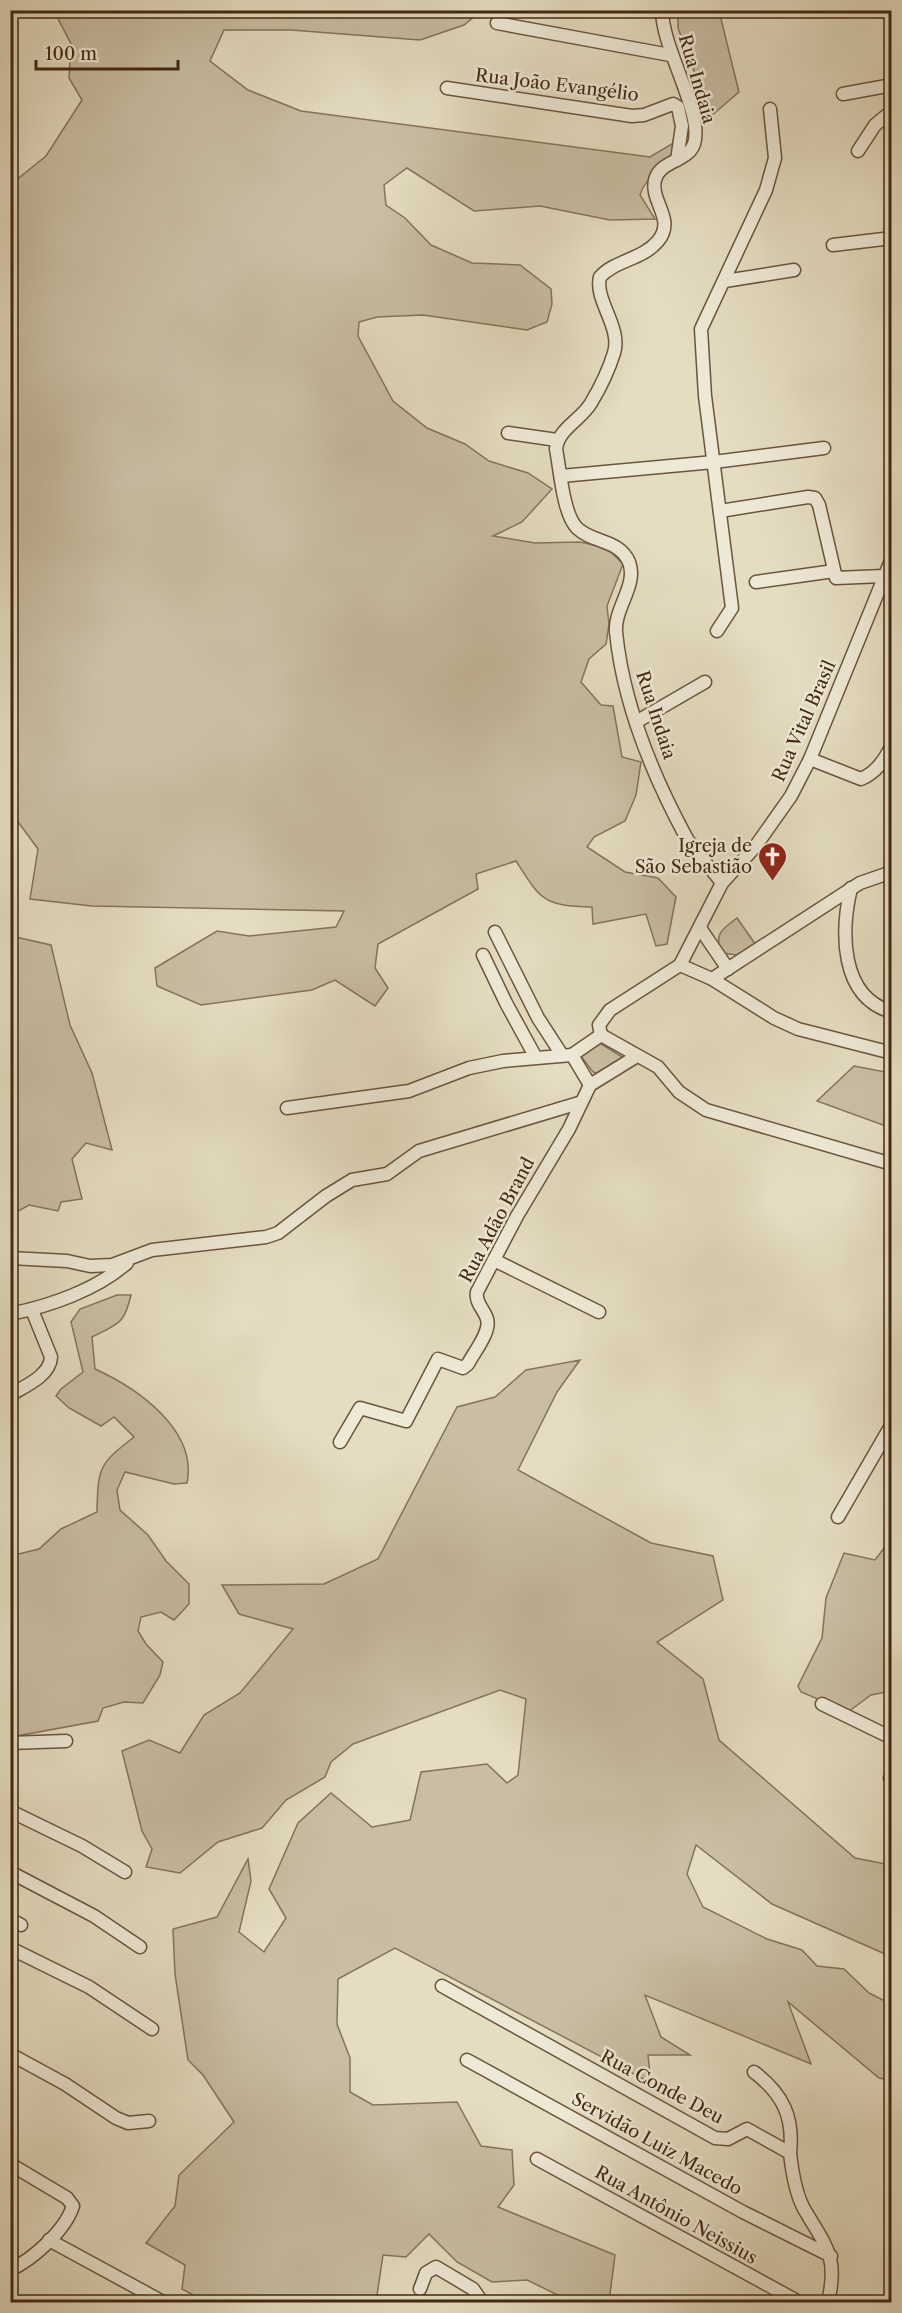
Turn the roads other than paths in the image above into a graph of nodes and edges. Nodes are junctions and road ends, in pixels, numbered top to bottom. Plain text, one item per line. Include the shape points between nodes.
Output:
1 (662, 10) edge
2 (497, 23) dead end
3 (670, 55) junction
4 (891, 85) edge
5 (447, 88) dead end
6 (843, 94) dead end
7 (770, 109) dead end
8 (891, 111) edge
9 (858, 151) dead end
10 (677, 160) junction
11 (891, 238) edge
12 (833, 245) dead end
13 (794, 270) dead end
14 (725, 281) junction
15 (508, 434) dead end
16 (557, 440) junction
17 (824, 448) dead end
18 (891, 455) edge
19 (714, 462) junction
20 (891, 473) edge
21 (561, 476) junction
22 (720, 511) junction
23 (891, 558) edge
24 (835, 574) junction
25 (883, 576) junction
26 (756, 582) dead end
27 (717, 631) dead end
28 (705, 682) dead end
29 (636, 722) junction
30 (891, 744) edge
31 (810, 759) junction
32 (891, 872) edge
33 (722, 883) junction
34 (852, 888) junction
35 (700, 928) junction
36 (495, 932) dead end
37 (483, 955) dead end
38 (680, 965) junction
39 (728, 969) junction
40 (712, 979) junction
41 (891, 1012) edge
42 (601, 1035) junction
43 (891, 1053) edge
44 (567, 1055) junction
45 (535, 1056) junction
46 (637, 1056) junction
47 (590, 1085) junction
48 (579, 1103) junction
49 (287, 1108) dead end
50 (891, 1164) edge
51 (137, 1255) junction
52 (10, 1258) edge
53 (494, 1260) junction
54 (32, 1310) junction
55 (599, 1312) dead end
56 (10, 1314) edge
57 (10, 1395) edge
58 (891, 1424) edge
59 (340, 1442) dead end
60 (838, 1517) dead end
61 (822, 1704) dead end
62 (891, 1738) edge
63 (66, 1741) dead end
64 (10, 1743) edge
65 (10, 1811) edge
66 (10, 1872) edge
67 (125, 1872) dead end
68 (140, 1947) dead end
69 (10, 1948) edge
70 (442, 1986) dead end
71 (152, 2029) dead end
72 (10, 2054) edge
73 (467, 2060) dead end
74 (754, 2072) dead end
75 (149, 2121) dead end
76 (790, 2153) junction
77 (537, 2159) dead end
78 (10, 2164) edge
79 (49, 2240) junction
80 (831, 2256) junction
81 (10, 2270) edge
82 (420, 2289) dead end
83 (164, 2302) edge
84 (482, 2302) edge
85 (799, 2302) edge
86 (828, 2302) edge

1 - 3 street, Rua Indaia
2 - 3 street
3 - 10 street, Rua Indaia via 686,92 695,135 688,154
4 - 6 street
5 - 10 street, Rua João Evangélio via 632,116 673,104 682,115
7 - 14 street via 775,158 766,190
8 - 9 street via 875,125
10 - 16 street, Rua Indaia via 655,178 665,216 660,239 645,253 610,268 600,277 599,288 615,339 614,354 592,402
11 - 12 street
13 - 14 street
14 - 19 street via 701,329
15 - 16 street
16 - 21 street, Rua Indaia
17 - 19 street
18 - 20 street
19 - 21 street
19 - 22 street
21 - 29 street, Rua Indaia via 568,511 578,528 621,550 629,563 630,579 617,615 616,631
22 - 24 street via 814,498
22 - 27 street via 732,608
23 - 25 street, Rua Vital Brasil
24 - 25 street
24 - 26 street
25 - 31 street, Rua Vital Brasil
28 - 29 street
29 - 33 street, Rua Indaia via 687,838
30 - 31 street via 884,760 861,778
31 - 33 street, Rua Vital Brasil via 779,814
32 - 34 street
33 - 35 street, Rua Vital Brasil
34 - 39 street
34 - 41 street via 843,927 853,975 873,1003
35 - 38 street, Rua Vital Brasil
35 - 39 street
36 - 44 street via 538,1018
37 - 45 street
38 - 40 street
38 - 42 street via 610,1010 599,1025
39 - 40 street
40 - 43 street via 798,1029
42 - 44 street
42 - 46 street
44 - 45 street
44 - 47 street
45 - 49 street via 469,1068 409,1091
46 - 47 street
46 - 50 street via 658,1067 679,1092 706,1110
47 - 48 street, Rua Adão Brand
48 - 51 street via 419,1151 387,1174 352,1180 333,1190 278,1233
48 - 53 street, Rua Adão Brand via 569,1129
51 - 52 street via 112,1264 90,1266
51 - 54 street via 89,1286
53 - 55 street
53 - 59 street, Rua Adão Brand via 476,1297 488,1327 468,1364 463,1368 438,1359 406,1422 360,1408
54 - 56 street
54 - 57 street via 51,1366
58 - 60 street
61 - 62 street
63 - 64 street
65 - 67 street
66 - 68 street via 94,1916
69 - 71 street via 89,1987
70 - 76 street, Rua Conde Deu via 715,2138 728,2139 747,2129
72 - 75 street via 116,2118 128,2123
73 - 80 street, Servidão Luiz Macedo
74 - 76 street via 770,2084 790,2121
76 - 80 street via 802,2206
77 - 85 street, Rua Antônio Neissius
78 - 79 street via 72,2201 72,2210
79 - 81 street via 23,2264
79 - 83 street
80 - 86 street via 833,2282
82 - 84 street via 426,2273 436,2267 472,2289

